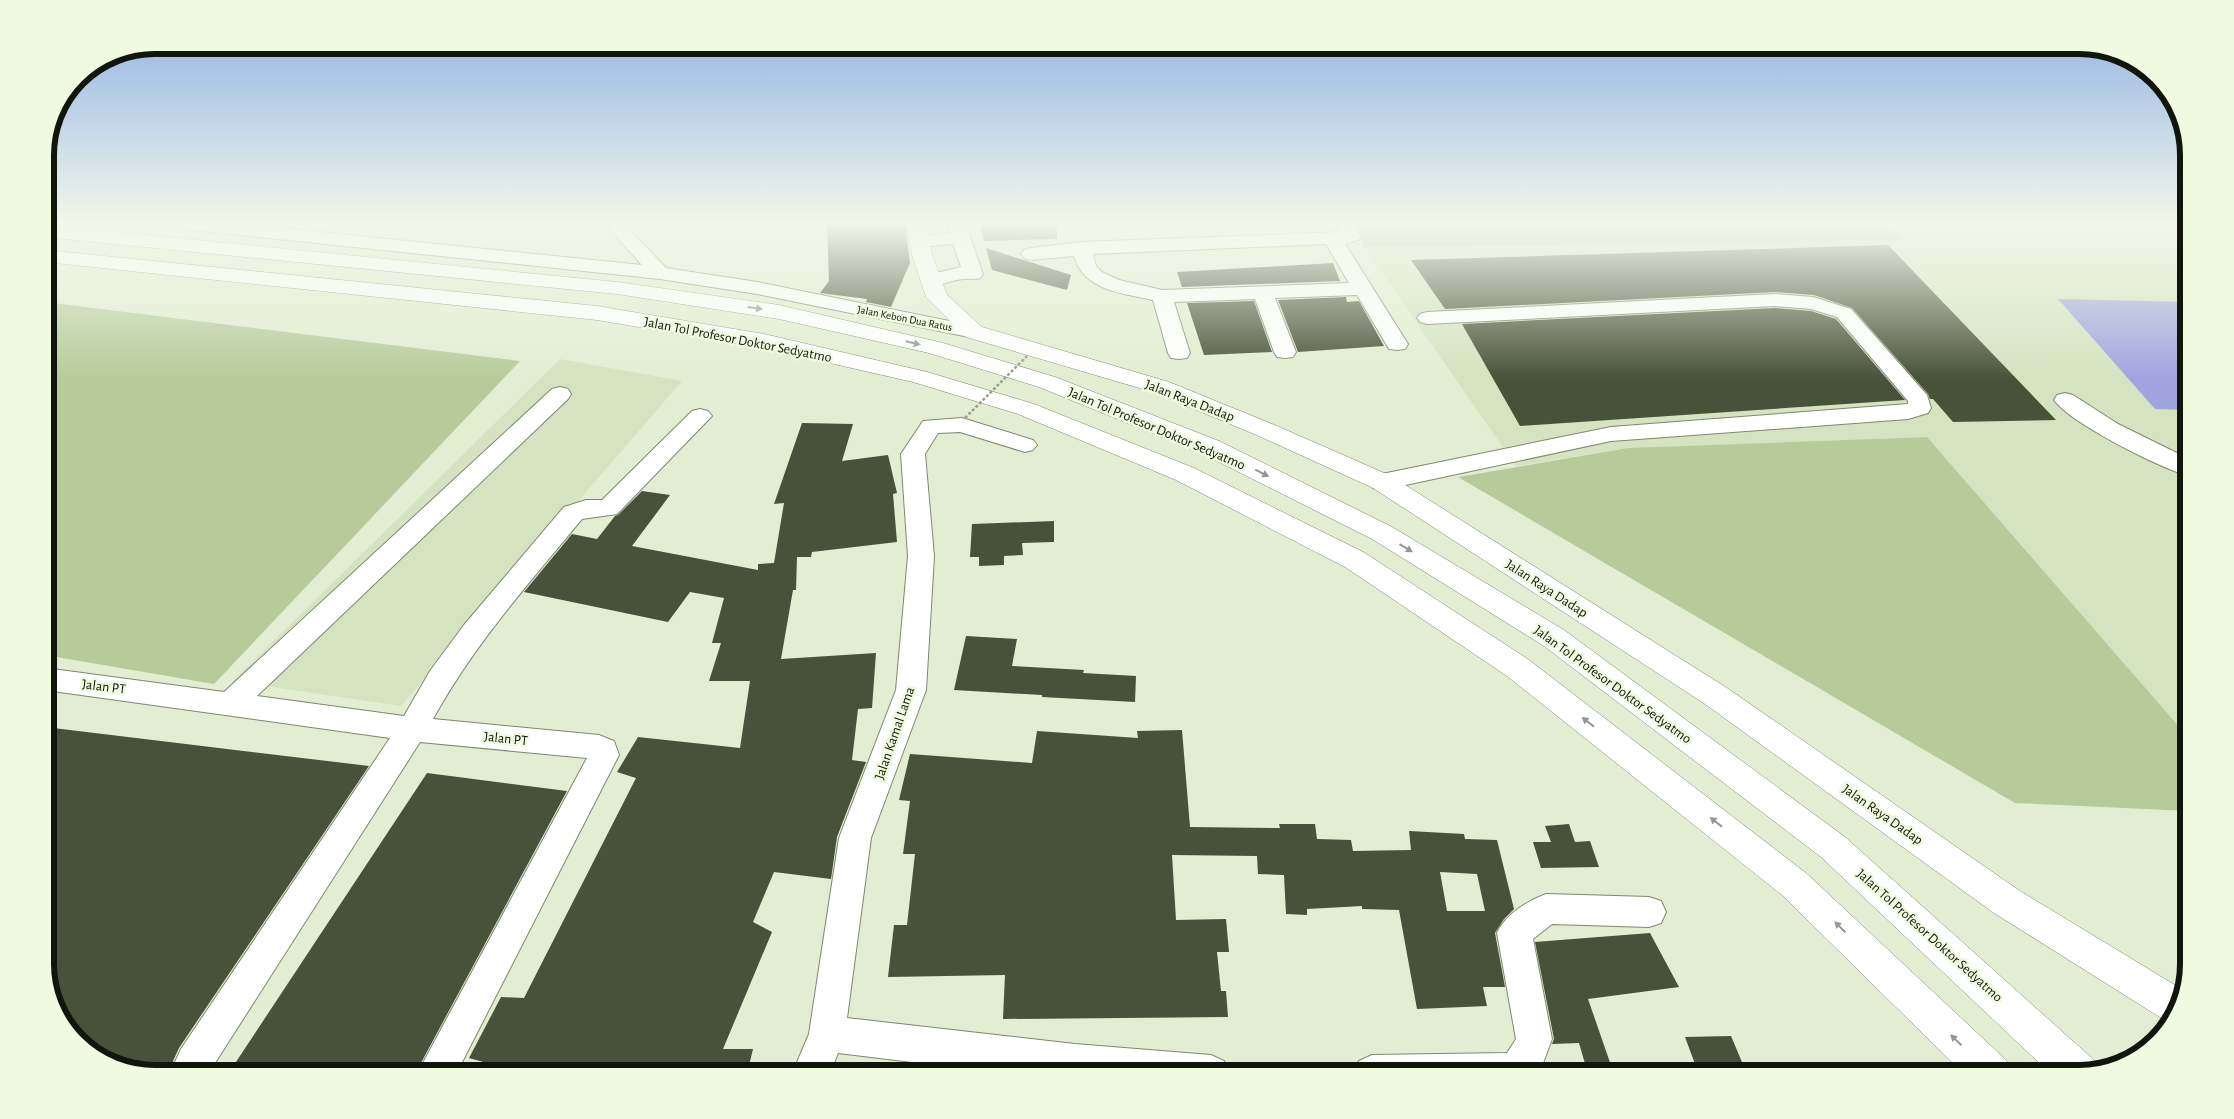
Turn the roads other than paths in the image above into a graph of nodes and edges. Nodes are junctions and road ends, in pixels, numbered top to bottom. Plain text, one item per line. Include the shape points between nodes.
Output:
1 (231, 275) edge
2 (489, 275) edge
3 (675, 275) edge
4 (929, 275) edge
5 (1094, 275) edge
6 (1354, 275) edge
7 (1363, 289) junction
8 (1263, 293) junction
9 (1162, 296) junction
10 (1427, 318) dead end
11 (974, 332) junction
12 (1397, 344) dead end
13 (1285, 352) dead end
14 (1179, 353) dead end
15 (560, 394) dead end
16 (2065, 400) dead end
17 (700, 416) dead end
18 (1025, 445) dead end
19 (2180, 464) edge
20 (1382, 482) junction
21 (54, 680) edge
22 (232, 702) junction
23 (412, 729) junction
24 (1649, 912) dead end
25 (2172, 1004) edge
26 (827, 1034) junction
27 (194, 1062) dead end
28 (441, 1065) edge
29 (815, 1065) edge
30 (1100, 1065) edge
31 (1522, 1065) edge
32 (1983, 1065) edge
33 (2070, 1065) edge

32 -> 1 main road, Jalan Tol Profesor Doktor Sedyatmo via 1794,884 1518,668 1355,560 1185,474 1026,409 918,377 764,341 597,313
2 -> 33 main road, Jalan Tol Profesor Doktor Sedyatmo via 617,288 779,312 935,348 1047,382 1210,447 1382,533 1554,638 1833,847
3 - 11 street, Jalan Kebon Dua Ratus via 758,288
4 - 11 main road, Jalan Raya Dadap via 937,297
5 - 9 street via 1113,285
6 - 7 street
7 - 8 street
7 - 12 street
8 - 9 street
8 - 13 street
9 - 14 street
10 - 20 street via 1775,300 1813,303 1844,313 1919,400 1920,408 1908,412 1610,434
11 - 20 main road, Jalan Raya Dadap via 1161,387
15 - 22 street
16 - 19 street via 2121,437
17 - 23 street via 608,508 586,508 573,513 474,632 440,678
18 - 26 street, Jalan Kamal Lama via 962,425 930,426 914,454 921,556 911,690 855,838
20 - 25 main road, Jalan Raya Dadap via 1716,696 2007,902
21 - 22 street, Jalan PT
22 - 23 street, Jalan PT
23 - 27 street
23 - 28 street, Jalan PT via 599,747 604,755
24 - 31 street via 1546,909 1514,934 1534,1039
26 - 29 street, Jalan Kamal Lama
26 - 30 street

